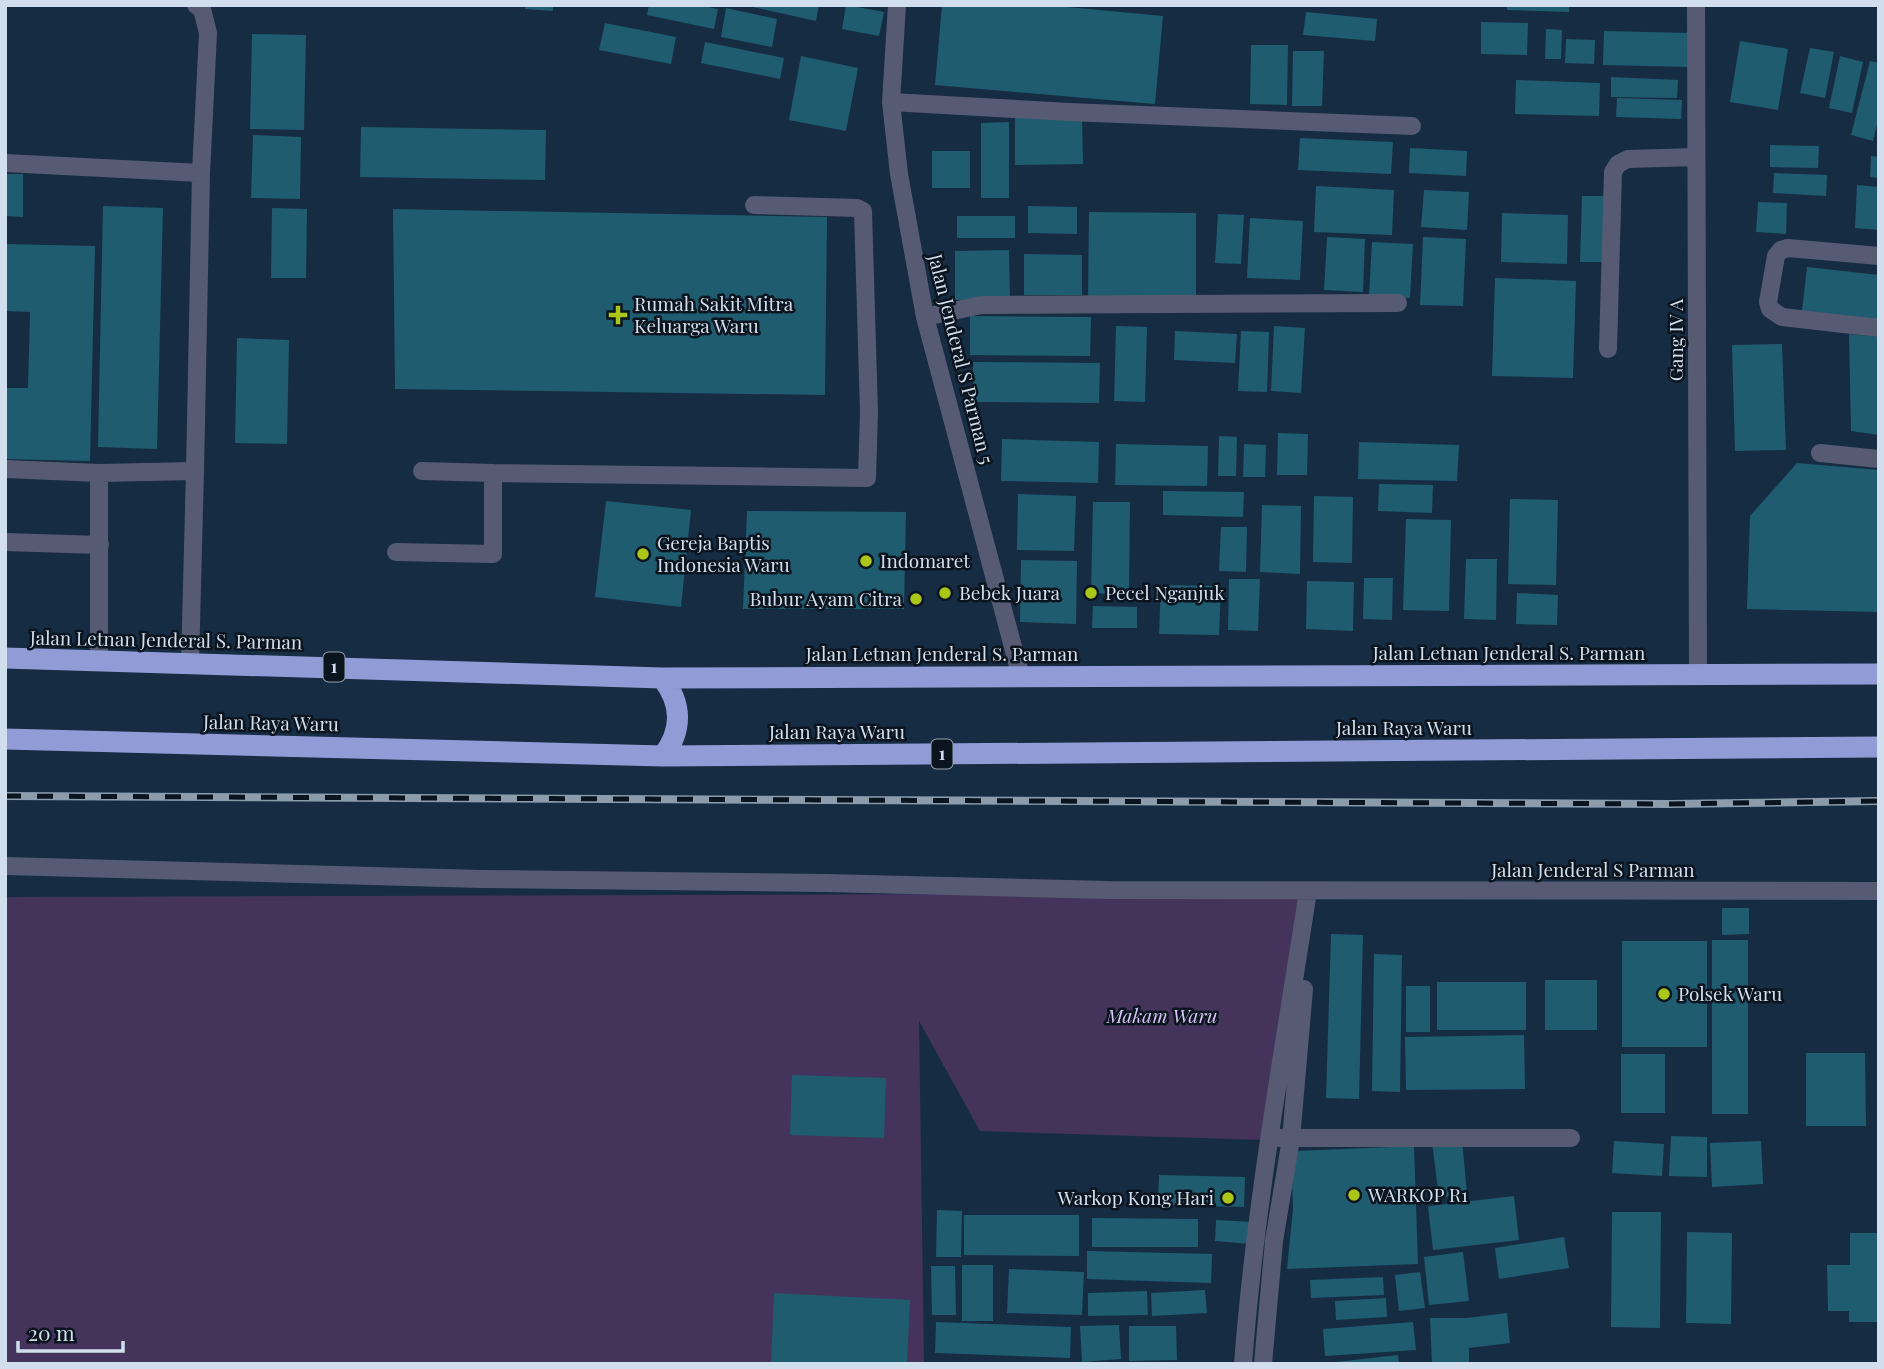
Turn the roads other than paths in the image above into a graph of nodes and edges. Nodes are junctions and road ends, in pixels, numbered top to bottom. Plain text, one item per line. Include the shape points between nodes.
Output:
1 (196, 5) edge
2 (897, 5) edge
3 (1696, 5) edge
4 (891, 102) junction
5 (1412, 126) dead end
6 (1696, 157) junction
7 (5, 163) edge
8 (201, 173) junction
9 (754, 205) dead end
10 (1879, 256) edge
11 (1398, 303) dead end
12 (925, 317) junction
13 (1879, 328) edge
14 (1608, 349) dead end
15 (1820, 453) dead end
16 (1879, 459) edge
17 (5, 469) edge
18 (195, 471) junction
19 (422, 471) dead end
20 (99, 472) junction
21 (493, 472) junction
22 (5, 542) edge
23 (100, 545) junction
24 (396, 552) dead end
25 (5, 658) edge
26 (99, 661) junction
27 (190, 663) junction
28 (1879, 674) edge
29 (1698, 675) junction
30 (1021, 677) junction
31 (662, 678) junction
32 (5, 739) edge
33 (1879, 747) edge
34 (663, 755) junction
35 (5, 866) edge
36 (1310, 891) junction
37 (1879, 891) edge
38 (1269, 1137) junction
39 (1571, 1138) dead end
40 (1291, 1139) junction
41 (1243, 1364) edge
42 (1263, 1364) edge

1 - 8 street via 202,9 208,33
2 - 4 street, Jalan Jenderal S Parman 5
3 - 6 street, Gang IV A
4 - 5 street
4 - 12 street, Jalan Jenderal S Parman 5
6 - 14 street via 1628,159 1613,172
6 - 29 street, Gang IV A
7 - 8 street
8 - 18 street
9 - 21 street via 863,211 867,478
10 - 13 street via 1781,250 1768,302 1769,309 1782,317
11 - 12 street via 981,305
12 - 30 street, Jalan Jenderal S Parman 5
15 - 16 street
17 - 20 street
18 - 20 street
18 - 27 street
19 - 21 street
20 - 23 street
21 - 24 street via 493,554
22 - 23 street
23 - 26 street
25 - 26 highway, Jalan Letnan Jenderal S. Parman / 1
26 - 27 highway, Jalan Letnan Jenderal S. Parman / 1
27 - 31 highway, Jalan Letnan Jenderal S. Parman / 1
28 - 29 highway, Jalan Letnan Jenderal S. Parman / 1
29 - 30 highway, Jalan Letnan Jenderal S. Parman / 1
30 - 31 highway, Jalan Letnan Jenderal S. Parman / 1
31 - 34 highway via 677,702 679,717 672,744
32 - 34 highway, Jalan Raya Waru / 1
33 - 34 highway, Jalan Raya Waru / 1
35 - 36 street, Jalan Jenderal S Parman via 481,879
36 - 37 street, Jalan Jenderal S Parman
36 - 38 street
36 - 40 street
38 - 40 street
38 - 41 street
39 - 40 street
40 - 42 street via 1274,1241

